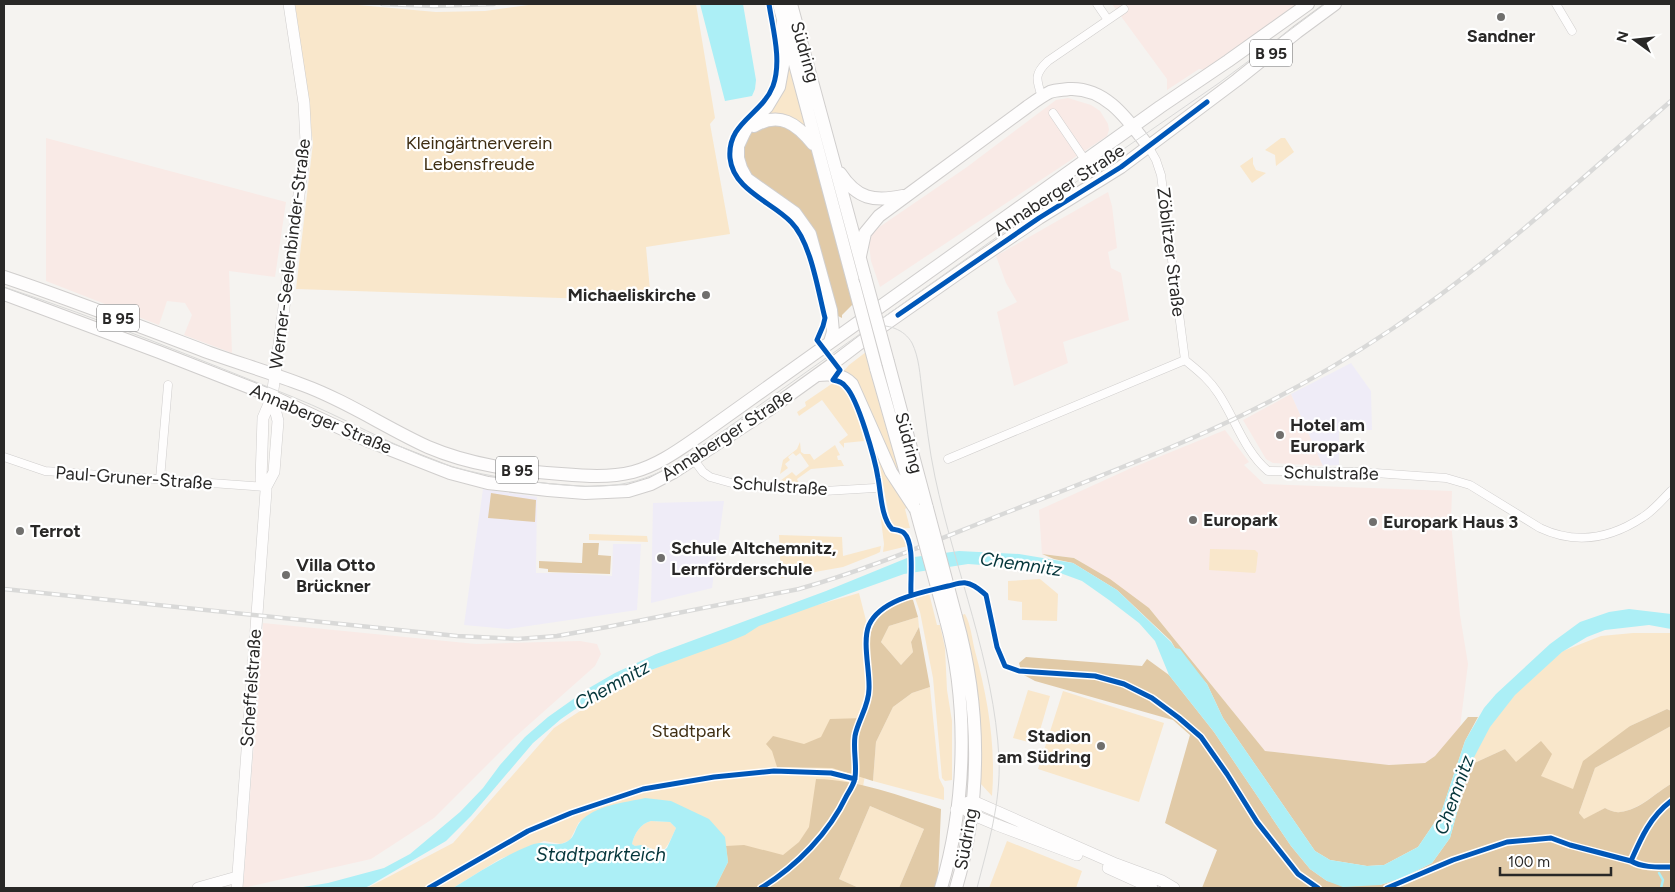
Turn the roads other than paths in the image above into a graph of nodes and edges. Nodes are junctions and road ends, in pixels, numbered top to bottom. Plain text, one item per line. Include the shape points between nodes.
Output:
1 (289, 4) edge
2 (779, 4) edge
3 (791, 4) edge
4 (1096, 4) edge
5 (1308, 4) edge
6 (1335, 4) edge
7 (1556, 4) edge
8 (1124, 8) dead end
9 (1108, 20) junction
10 (783, 21) junction
11 (1572, 31) dead end
12 (1042, 97) junction
13 (1053, 113) dead end
14 (1133, 126) junction
15 (744, 133) junction
16 (1148, 146) junction
17 (817, 149) junction
18 (1086, 160) junction
19 (836, 166) junction
20 (828, 188) junction
21 (908, 195) junction
22 (879, 216) junction
23 (850, 218) junction
24 (860, 256) junction
25 (4, 277) edge
26 (4, 294) edge
27 (831, 310) junction
28 (861, 320) junction
29 (830, 342) junction
30 (1185, 360) junction
31 (882, 365) junction
32 (818, 375) junction
33 (168, 385) dead end
34 (273, 386) junction
35 (4, 458) edge
36 (948, 459) dead end
37 (694, 460) junction
38 (160, 479) junction
39 (266, 487) junction
40 (874, 488) dead end
41 (1671, 491) edge
42 (922, 509) junction
43 (962, 803) junction
44 (972, 814) junction
45 (237, 883) edge
46 (198, 888) edge
47 (941, 888) edge
48 (956, 888) edge
49 (1152, 888) edge
50 (1174, 888) edge

1 - 34 main road, Werner-Seelenbinder-Straße via 304,102 306,142
2 - 10 main road, Südring
3 - 19 main road, Südring
4 - 9 street
5 - 14 main road, Annaberger Straße / B 95
6 - 16 main road, Annaberger Straße / B 95
7 - 11 street
8 - 9 street
9 - 12 street via 1039,69 1037,82
10 - 15 main road via 783,65 779,87 767,107
10 - 17 main road, Südring
12 - 14 main road via 1062,90 1094,93 1118,109
12 - 21 main road
13 - 18 street
14 - 16 main road
14 - 18 main road, Annaberger Straße / B 95
15 - 17 main road via 766,120 785,121 801,130
15 - 27 main road via 738,153 741,168 752,184 795,213 810,234
16 - 30 street, Zöblitzer Straße via 1161,175
16 - 32 main road, Annaberger Straße / B 95 via 967,267
17 - 20 main road, Südring
18 - 28 main road, Annaberger Straße / B 95
19 - 21 main road via 854,190 867,197 886,199
19 - 23 main road, Südring
20 - 23 main road via 842,212
20 - 31 main road, Südring, bridge via 854,285
21 - 22 main road
22 - 23 main road via 864,220
22 - 24 main road via 865,233
23 - 24 main road, Südring
24 - 31 main road, Südring, bridge
25 - 34 main road, Annaberger Straße / B 95
26 - 34 main road, Annaberger Straße / B 95 via 159,352
27 - 28 main road via 844,319
27 - 29 main road via 834,332
28 - 29 main road, Annaberger Straße / B 95
29 - 34 main road, Annaberger Straße / B 95 via 665,458 631,472 607,476 510,469 460,459 428,447 330,397
30 - 36 street
30 - 41 street, Schulstraße via 1218,392 1257,462 1268,472 1361,472 1446,478 1470,485 1552,534 1570,538 1598,538 1614,532 1643,517
31 - 42 main road, Südring
32 - 37 main road, Annaberger Straße / B 95
32 - 42 main road via 837,375 852,384 891,472
33 - 38 street
34 - 37 main road, Annaberger Straße / B 95 via 366,440 427,465 488,483 585,493 628,491 650,484
34 - 39 main road, Scheffelstraße via 278,420 276,450 274,472
35 - 38 street, Paul-Gruner-Straße via 45,471
37 - 40 street, Schulstraße via 710,477 735,484 824,491
38 - 39 street, Paul-Gruner-Straße
39 - 45 main road, Scheffelstraße
42 - 43 main road, Südring, bridge via 951,618 969,671 976,758
43 - 44 main road, Südring
43 - 47 main road, Südring
43 - 50 main road
44 - 48 main road, Südring
44 - 49 main road
45 - 46 main road

